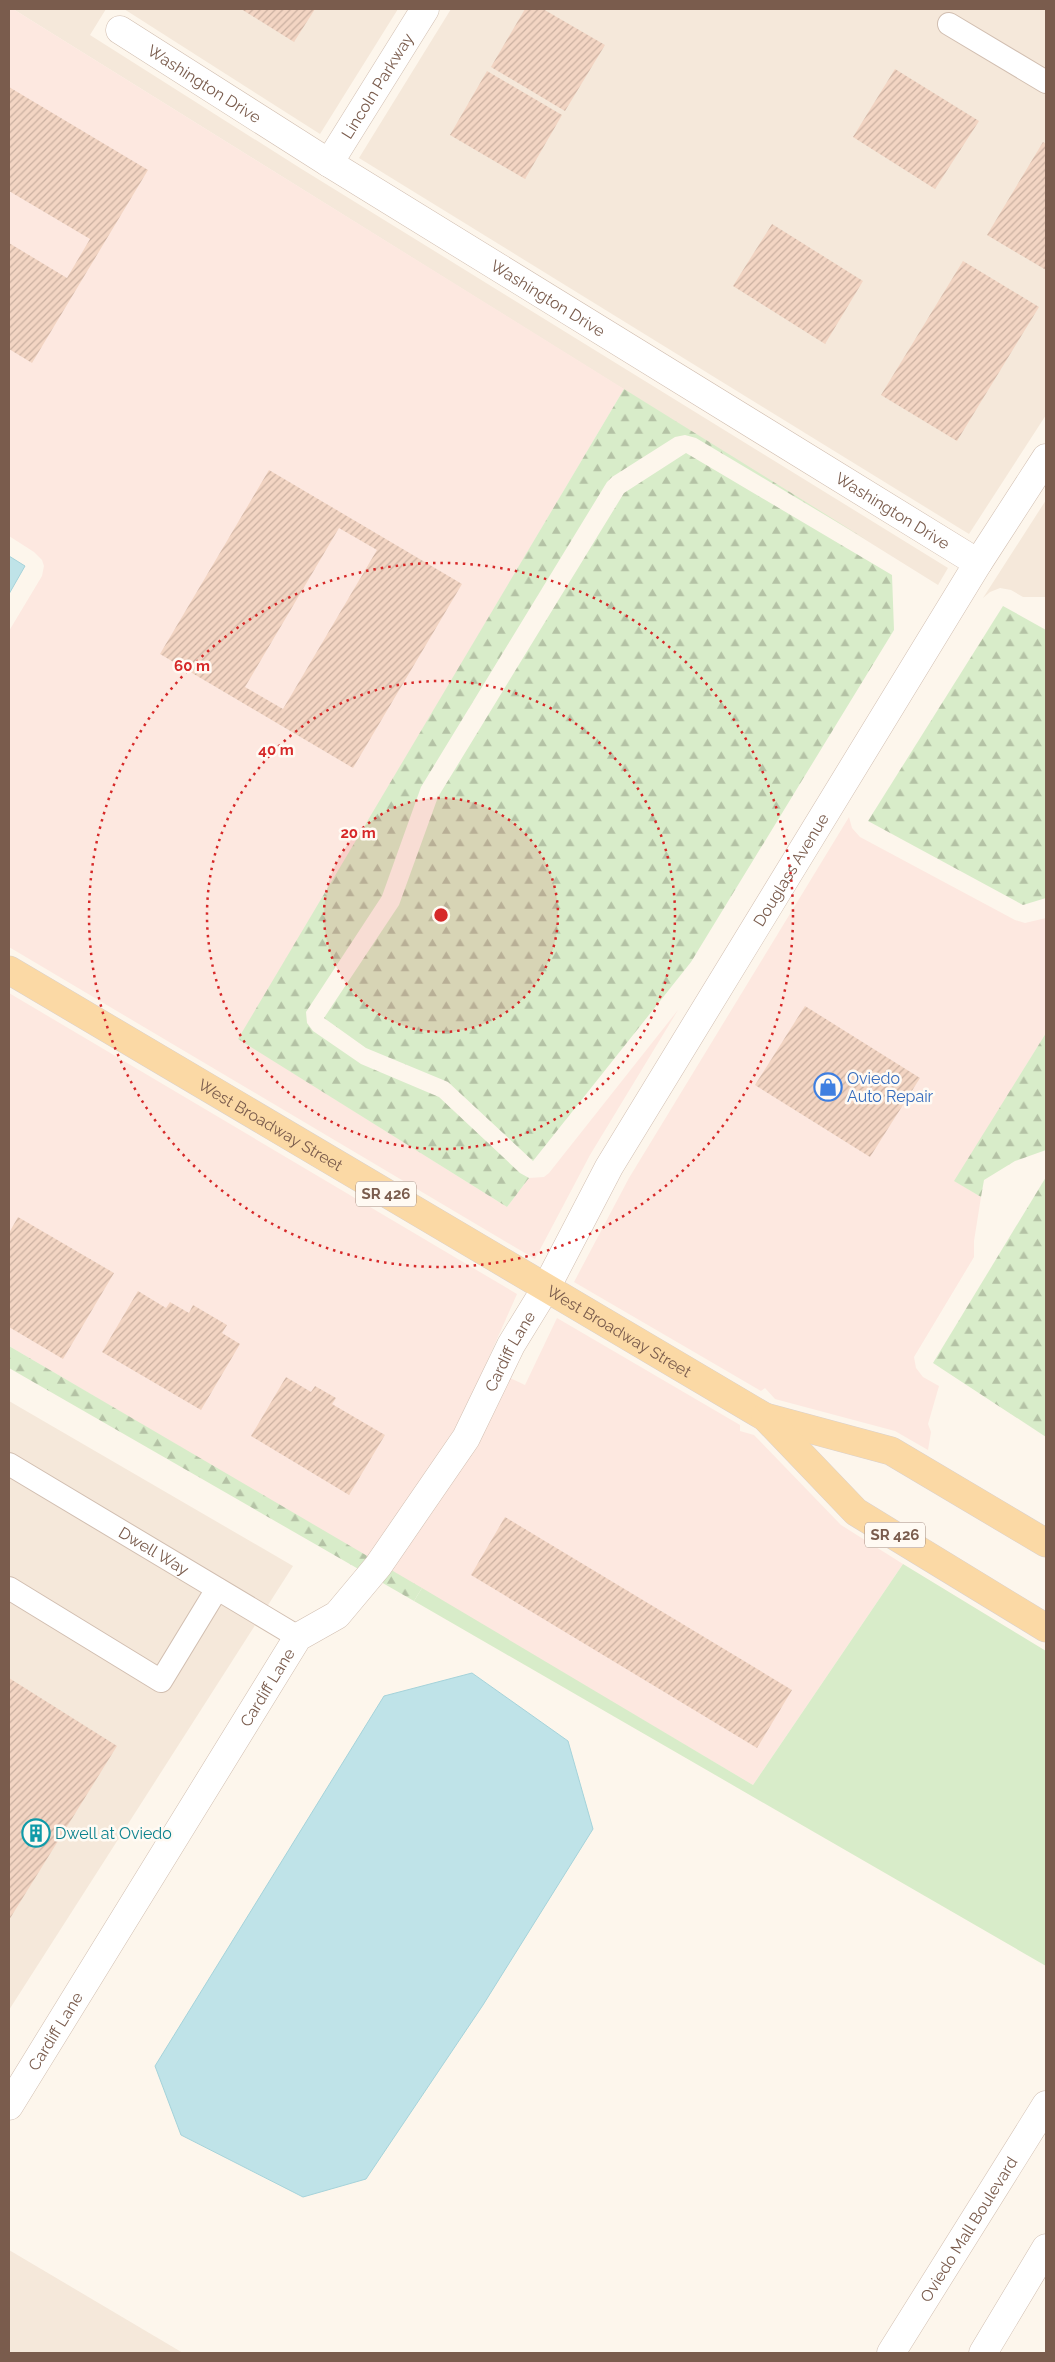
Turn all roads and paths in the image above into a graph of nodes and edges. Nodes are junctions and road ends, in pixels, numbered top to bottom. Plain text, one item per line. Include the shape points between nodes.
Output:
1 (425, 9) edge
2 (949, 24) dead end
3 (120, 30) dead end
4 (1046, 82) edge
5 (329, 163) junction
6 (1046, 458) edge
7 (978, 563) junction
8 (9, 970) edge
9 (546, 1288) junction
10 (765, 1416) junction
11 (9, 1464) edge
12 (1046, 1543) edge
13 (9, 1588) edge
14 (217, 1589) junction
15 (1046, 1628) edge
16 (298, 1637) junction
17 (1046, 2105) edge
18 (9, 2106) edge
19 (1046, 2248) edge
20 (1039, 2276) edge
21 (891, 2353) edge
22 (983, 2353) edge

1 - 5 street, Lincoln Parkway
2 - 4 lane
3 - 5 street, Washington Drive
5 - 7 street, Washington Drive
6 - 7 street, Douglass Avenue
7 - 9 street, Douglass Avenue via 609,1167
8 - 9 main road, West Broadway Street / SR 426
9 - 10 main road, West Broadway Street / SR 426
9 - 16 street, Cardiff Lane via 511,1345 466,1438 378,1566 337,1615
10 - 12 main road, West Broadway Street / SR 426 via 891,1451
10 - 15 main road, West Broadway Street / SR 426 via 856,1512
11 - 14 lane, Dwell Way
13 - 14 lane via 161,1681
14 - 16 lane, Dwell Way
16 - 18 street, Cardiff Lane
17 - 21 street, Oviedo Mall Boulevard
19 - 20 street
20 - 22 street

